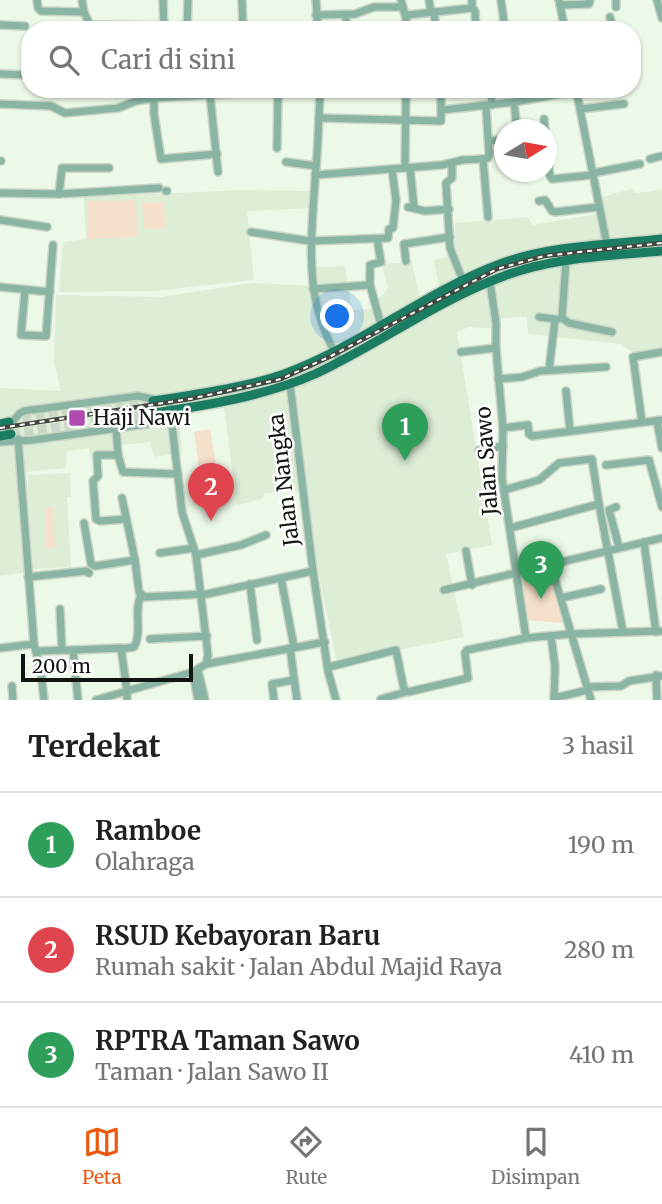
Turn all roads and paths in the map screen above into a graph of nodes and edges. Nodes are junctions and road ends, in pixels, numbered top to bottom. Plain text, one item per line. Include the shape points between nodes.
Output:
1 (37, 0) edge
2 (82, 0) edge
3 (163, 0) edge
4 (188, 0) edge
5 (242, 0) edge
6 (316, 0) edge
7 (429, 0) edge
8 (501, 0) edge
9 (590, 0) edge
10 (657, 0) edge
11 (560, 2) edge
12 (402, 3) edge
13 (472, 4) edge
14 (84, 12) junction
15 (433, 12) junction
16 (316, 15) junction
17 (346, 15) junction
18 (407, 15) junction
19 (610, 17) dead end
20 (662, 18) edge
21 (88, 21) edge
22 (164, 21) edge
23 (187, 21) edge
24 (243, 21) edge
25 (316, 21) edge
26 (346, 21) edge
27 (408, 21) edge
28 (434, 21) edge
29 (476, 21) edge
30 (504, 21) edge
31 (562, 21) edge
32 (611, 21) edge
33 (0, 25) edge
34 (21, 26) edge
35 (0, 74) edge
36 (21, 75) edge
37 (144, 98) edge
38 (154, 98) edge
39 (209, 98) edge
40 (278, 98) edge
41 (320, 98) edge
42 (406, 98) edge
43 (441, 98) edge
44 (490, 98) edge
45 (535, 98) edge
46 (578, 98) edge
47 (514, 102) junction
48 (0, 104) edge
49 (624, 104) dead end
50 (489, 105) junction
51 (580, 109) junction
52 (442, 110) junction
53 (319, 118) junction
54 (516, 119) edge
55 (407, 121) junction
56 (489, 141) junction
57 (494, 141) edge
58 (277, 148) dead end
59 (216, 154) junction
60 (662, 156) edge
61 (482, 159) junction
62 (650, 159) dead end
63 (286, 162) dead end
64 (640, 162) dead end
65 (452, 164) junction
66 (316, 166) junction
67 (109, 168) dead end
68 (408, 168) junction
69 (392, 169) junction
70 (218, 172) dead end
71 (593, 172) junction
72 (316, 175) junction
73 (557, 178) edge
74 (164, 190) dead end
75 (0, 193) edge
76 (305, 193) dead end
77 (59, 194) junction
78 (315, 194) junction
79 (539, 201) dead end
80 (599, 207) junction
81 (449, 209) junction
82 (488, 217) dead end
83 (0, 220) edge
84 (47, 227) dead end
85 (251, 232) dead end
86 (450, 237) junction
87 (377, 239) junction
88 (662, 239) edge
89 (310, 241) junction
90 (53, 245) dead end
91 (607, 245) junction
92 (662, 251) edge
93 (405, 261) dead end
94 (566, 261) junction
95 (464, 281) junction
96 (490, 282) junction
97 (370, 285) junction
98 (0, 287) edge
99 (313, 289) junction
100 (25, 291) junction
101 (50, 292) junction
102 (539, 317) dead end
103 (559, 318) junction
104 (381, 325) junction
105 (612, 332) dead end
106 (496, 348) junction
107 (333, 351) junction
108 (461, 352) dead end
109 (662, 352) edge
110 (340, 361) junction
111 (607, 367) dead end
112 (549, 370) junction
113 (498, 379) junction
114 (290, 384) junction
115 (566, 391) dead end
116 (169, 399) junction
117 (155, 401) joint
118 (171, 411) junction
119 (157, 413) joint
120 (659, 421) edge
121 (8, 422) edge
122 (642, 422) junction
123 (116, 428) junction
124 (503, 428) junction
125 (570, 431) junction
126 (0, 436) edge
127 (14, 436) junction
128 (0, 442) edge
129 (503, 446) junction
130 (662, 448) edge
131 (479, 450) dead end
132 (118, 455) junction
133 (606, 465) dead end
134 (178, 474) junction
135 (504, 490) junction
136 (122, 498) dead end
137 (599, 505) junction
138 (616, 507) dead end
139 (662, 508) edge
140 (126, 519) junction
141 (83, 523) dead end
142 (510, 528) junction
143 (266, 535) dead end
144 (662, 538) edge
145 (644, 542) junction
146 (619, 547) junction
147 (609, 550) junction
148 (466, 551) dead end
149 (195, 552) junction
150 (160, 554) dead end
151 (135, 560) junction
152 (551, 566) junction
153 (313, 571) junction
154 (89, 573) dead end
155 (517, 574) junction
156 (28, 577) junction
157 (281, 578) junction
158 (250, 584) junction
159 (472, 585) junction
160 (601, 589) dead end
161 (444, 590) dead end
162 (202, 594) junction
163 (141, 595) junction
164 (561, 598) junction
165 (60, 609) dead end
166 (659, 631) edge
167 (623, 632) junction
168 (570, 634) junction
169 (207, 636) junction
170 (551, 636) junction
171 (526, 638) junction
172 (150, 639) dead end
173 (257, 640) dead end
174 (325, 642) junction
175 (35, 647) junction
176 (292, 647) junction
177 (0, 648) edge
178 (121, 649) junction
179 (62, 650) junction
180 (73, 650) junction
181 (206, 664) junction
182 (329, 667) junction
183 (196, 671) junction
184 (659, 676) edge
185 (294, 680) junction
186 (12, 686) dead end
187 (587, 688) junction
188 (127, 691) junction
189 (415, 691) junction
190 (406, 692) junction
191 (105, 699) edge
192 (381, 699) edge
193 (554, 699) edge
194 (13, 700) edge
195 (44, 700) edge
196 (78, 700) edge
197 (96, 700) edge
198 (127, 700) edge
199 (198, 700) edge
200 (205, 700) edge
201 (274, 700) edge
202 (297, 700) edge
203 (336, 700) edge
204 (418, 700) edge
205 (591, 700) edge
206 (657, 700) edge

1 - 14 street via 41,11
2 - 14 street
3 - 22 street
4 - 23 street
5 - 24 street
6 - 16 street
7 - 15 street
8 - 30 street
9 - 11 street via 589,4
10 - 20 street
11 - 31 street
12 - 17 street
12 - 18 street
13 - 15 street
13 - 29 street
14 - 21 street
15 - 18 street
15 - 28 street
16 - 17 street
16 - 25 street
17 - 26 street
18 - 27 street
19 - 32 street
33 - 34 street
35 - 36 street
37 - 48 street via 118,108 65,113 51,106
38 - 59 street via 161,159
39 - 59 street
40 - 58 street
41 - 53 street
42 - 55 street
43 - 52 street
44 - 50 street
45 - 47 street
46 - 51 street
47 - 50 street
47 - 54 street
49 - 51 street
50 - 52 street
50 - 56 street
51 - 71 street
52 - 55 street via 441,121
53 - 55 street
53 - 66 street
55 - 68 street
56 - 57 street
56 - 61 street via 488,156
59 - 70 street
60 - 62 street
61 - 65 street
61 - 82 street
63 - 66 street
64 - 71 street
65 - 68 street
65 - 81 street via 452,178 446,183
66 - 72 street
67 - 77 street via 62,168
68 - 69 street
68 - 81 street via 411,207
69 - 72 street
69 - 87 street via 393,228 389,238
71 - 73 street
71 - 80 street
72 - 78 street
74 - 77 street
75 - 77 street
76 - 78 street
78 - 89 street
79 - 80 street via 546,201 555,212
80 - 91 street
81 - 86 street
83 - 84 street
85 - 89 street
86 - 93 street via 404,244
86 - 95 street via 452,256
87 - 89 street
87 - 97 street via 381,262 370,265
88 - 91 main road
89 - 99 street
90 - 101 street
91 - 95 main road via 516,259
92 - 94 main road
94 - 96 main road
94 - 103 street
95 - 104 main road
96 - 106 street, Jalan Sawo
96 - 110 main road
97 - 99 street
97 - 104 street
98 - 100 street
99 - 107 street
100 - 101 street
100 - 101 street via 21,335 43,337 48,334
102 - 103 street
103 - 105 street
103 - 112 street
104 - 107 main road
106 - 108 street
106 - 113 street, Jalan Sawo
107 - 110 street
107 - 116 main road via 279,375
109 - 122 street via 633,357
110 - 114 main road
111 - 112 street
112 - 113 street
113 - 124 street, Jalan Sawo
114 - 118 main road
114 - 153 street, Jalan Nangka
115 - 125 street
116 - 117 main road
116 - 118 street
117 - 121 street via 138,396 24,411
118 - 119 main road
118 - 134 street
119 - 123 street via 147,424
120 - 122 street
120 - 130 street
122 - 125 street
123 - 127 street via 33,440
123 - 132 street
124 - 125 street via 528,425 530,436
124 - 129 street, Jalan Sawo
126 - 127 main road
127 - 128 street
127 - 156 street
129 - 131 street
129 - 135 street, Jalan Sawo
132 - 134 street via 123,472
132 - 140 street via 97,456 98,476 93,481 96,519
133 - 139 street via 649,460
134 - 149 street via 182,512
135 - 137 street via 540,480 559,463 591,458
135 - 142 street, Jalan Sawo
136 - 140 street
137 - 142 street
137 - 147 street
138 - 146 street via 609,510
140 - 151 street
141 - 151 street via 91,564
142 - 155 street, Jalan Sawo
143 - 149 street
144 - 145 street
145 - 146 street
145 - 166 street
146 - 147 street
147 - 152 street
147 - 167 street
148 - 159 street
149 - 150 street
149 - 162 street
151 - 163 street
152 - 155 street
152 - 164 street
153 - 157 street, Jalan Nangka
153 - 174 street, Jalan Nangka
154 - 156 street
155 - 159 street
155 - 171 street, Jalan Sawo
156 - 175 street
157 - 158 street, Jalan Nangka
157 - 176 street
158 - 162 street, Jalan Nangka
158 - 173 street
159 - 161 street
160 - 164 street
162 - 163 street, Jalan Nangka
162 - 169 street
163 - 178 street via 138,640 134,647
164 - 168 street
165 - 179 street
166 - 167 street
167 - 168 street
168 - 170 street
168 - 187 street
169 - 172 street
169 - 181 street
170 - 171 street
170 - 193 street
171 - 189 street via 467,650 468,678
174 - 176 street
174 - 182 street, Jalan Nangka
175 - 177 street
175 - 179 street
175 - 195 street
176 - 181 street
176 - 185 street
178 - 180 street
178 - 188 street
179 - 180 street
180 - 196 street
181 - 183 street
182 - 190 street via 396,650
182 - 203 street, Jalan Nangka
183 - 188 street
183 - 199 street
183 - 200 street
184 - 187 street via 629,681 621,687
184 - 206 street
185 - 201 street via 272,684
185 - 202 street
186 - 194 street
187 - 193 street
187 - 205 street
188 - 191 street
188 - 198 street
189 - 190 street
189 - 204 street
190 - 192 street
191 - 197 street

